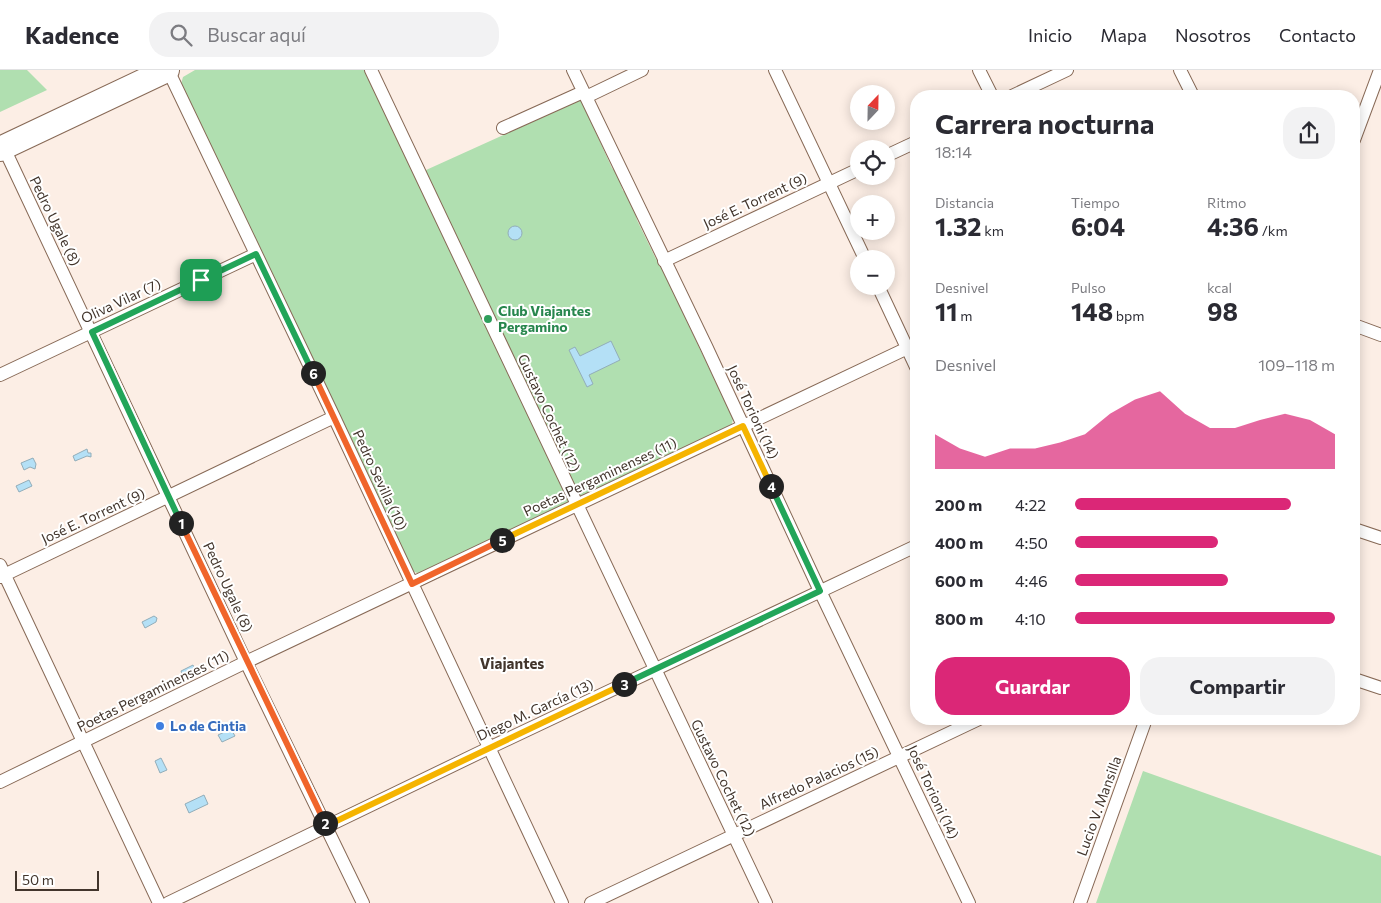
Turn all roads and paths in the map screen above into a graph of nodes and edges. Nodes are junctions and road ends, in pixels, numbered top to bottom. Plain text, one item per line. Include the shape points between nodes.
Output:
1 (168, 70) edge
2 (371, 70) edge
3 (573, 70) edge
4 (642, 70) edge
5 (775, 70) edge
6 (979, 70) edge
7 (1067, 70) edge
8 (1180, 70) edge
9 (1380, 70) edge
10 (989, 90) edge
11 (1025, 90) edge
12 (1190, 90) edge
13 (584, 94) junction
14 (1360, 124) edge
15 (503, 128) dead end
16 (910, 145) edge
17 (2, 148) edge
18 (895, 152) edge
19 (850, 173) edge
20 (829, 183) junction
21 (861, 250) edge
22 (256, 254) junction
23 (664, 261) junction
24 (883, 295) edge
25 (1360, 328) edge
26 (92, 332) junction
27 (1381, 335) edge
28 (910, 342) edge
29 (910, 347) edge
30 (0, 375) edge
31 (334, 417) junction
32 (743, 426) junction
33 (169, 497) junction
34 (576, 505) junction
35 (1360, 531) edge
36 (1381, 538) edge
37 (910, 549) edge
38 (2, 572) edge
39 (412, 584) junction
40 (820, 591) junction
41 (246, 662) junction
42 (654, 669) junction
43 (1360, 681) edge
44 (1381, 688) edge
45 (965, 725) edge
46 (1144, 725) edge
47 (84, 742) junction
48 (489, 748) junction
49 (899, 756) junction
50 (0, 782) edge
51 (326, 826) junction
52 (734, 834) junction
53 (159, 903) edge
54 (168, 903) edge
55 (363, 903) edge
56 (562, 903) edge
57 (591, 903) edge
58 (766, 903) edge
59 (969, 903) edge
60 (1080, 903) edge

1 - 17 highway
1 - 22 street, Pedro Sevilla (10)
2 - 34 street, Gustavo Cochet (12)
3 - 13 street, José Torioni (14)
4 - 13 street
5 - 20 street
6 - 10 street
7 - 11 street
8 - 12 street
9 - 14 street
13 - 15 street
13 - 23 street, José Torioni (14)
16 - 18 street
17 - 26 street, Pedro Ugale (8)
19 - 20 street, José E. Torrent (9)
20 - 21 street
20 - 23 street, José E. Torrent (9)
22 - 26 street, Oliva Vilar (7)
22 - 31 street, Pedro Sevilla (10)
23 - 32 street, José Torioni (14)
24 - 28 street
25 - 27 street
26 - 30 street, Oliva Vilar (7)
26 - 33 street, Pedro Ugale (8)
29 - 32 street, Poetas Pergaminenses (11)
31 - 33 street, José E. Torrent (9)
31 - 39 street, Pedro Sevilla (10)
32 - 34 street, Poetas Pergaminenses (11)
32 - 40 street, José Torioni (14)
33 - 38 street, José E. Torrent (9)
33 - 41 street, Pedro Ugale (8)
34 - 39 street, Poetas Pergaminenses (11)
34 - 42 street, Gustavo Cochet (12)
35 - 36 street
37 - 40 street, Diego M. García (13)
38 - 47 street
39 - 41 street, Poetas Pergaminenses (11)
39 - 48 street, Pedro Sevilla (10)
40 - 42 street, Diego M. García (13)
40 - 49 street, José Torioni (14)
41 - 47 street, Poetas Pergaminenses (11)
41 - 51 street, Pedro Ugale (8)
42 - 48 street, Diego M. García (13)
42 - 52 street, Gustavo Cochet (12)
43 - 44 street
45 - 49 street, Alfredo Palacios (15)
46 - 60 street, Lucio V. Mansilla
47 - 50 street, Poetas Pergaminenses (11)
47 - 53 street
48 - 51 street, Diego M. García (13)
48 - 56 street, Pedro Sevilla (10)
49 - 52 street, Alfredo Palacios (15)
49 - 59 street, José Torioni (14)
51 - 54 street, Diego M. García (13)
51 - 55 street, Pedro Ugale (8)
52 - 57 street, Alfredo Palacios (15)
52 - 58 street, Gustavo Cochet (12)

